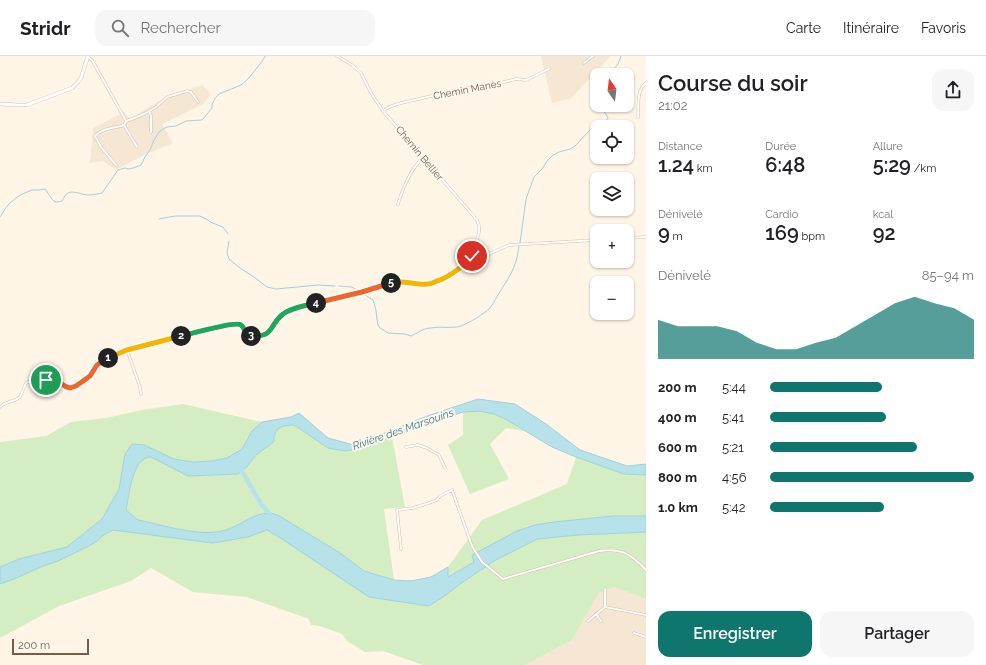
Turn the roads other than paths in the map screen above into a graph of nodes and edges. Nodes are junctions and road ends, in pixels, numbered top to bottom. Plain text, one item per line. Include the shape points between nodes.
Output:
1 (337, 56) edge
2 (593, 56) edge
3 (88, 57) edge
4 (584, 63) dead end
5 (549, 69) dead end
6 (646, 83) edge
7 (198, 102) dead end
8 (0, 104) edge
9 (149, 111) junction
10 (383, 111) junction
11 (638, 117) dead end
12 (126, 121) junction
13 (124, 124) junction
14 (151, 132) dead end
15 (137, 147) dead end
16 (423, 158) junction
17 (116, 165) dead end
18 (398, 204) dead end
19 (646, 237) edge
20 (634, 238) edge
21 (590, 240) edge
22 (472, 260) junction
23 (127, 350) junction
24 (141, 394) dead end
25 (0, 407) edge
26 (406, 447) dead end
27 (445, 468) dead end
28 (401, 549) dead end
29 (646, 570) edge
30 (605, 589) dead end
31 (605, 607) junction
32 (596, 614) junction
33 (646, 615) edge
34 (588, 621) dead end
35 (601, 621) dead end
36 (634, 633) dead end
37 (646, 637) edge

1 - 10 street, Chemin Bellier via 361,73
2 - 4 street
3 - 8 street via 81,78 72,88 26,105
3 - 12 street
5 - 10 street, Chemin Manès via 526,80 516,79 471,87 401,103
6 - 11 street via 639,94
7 - 9 street via 191,92 187,91 165,98
9 - 12 street
9 - 14 street via 152,116
10 - 16 street, Chemin Bellier
12 - 13 street
13 - 15 street
13 - 17 street via 94,136
16 - 18 street via 407,180
16 - 22 street, Chemin Bellier via 478,223 480,231
19 - 20 street
21 - 22 street via 513,245
22 - 23 street via 447,277 430,284 396,281 290,310 264,335 250,335 241,324 235,324
23 - 24 street
23 - 25 street via 102,361 90,376 76,386 64,387 53,379 31,381 26,383 20,397
26 - 27 street via 418,445 427,448 439,456
28 - 29 street via 398,510 437,500 452,490 472,546 482,562 503,579 610,549 630,555
30 - 31 street
31 - 32 street
31 - 33 street
32 - 34 street
32 - 35 street
36 - 37 street

